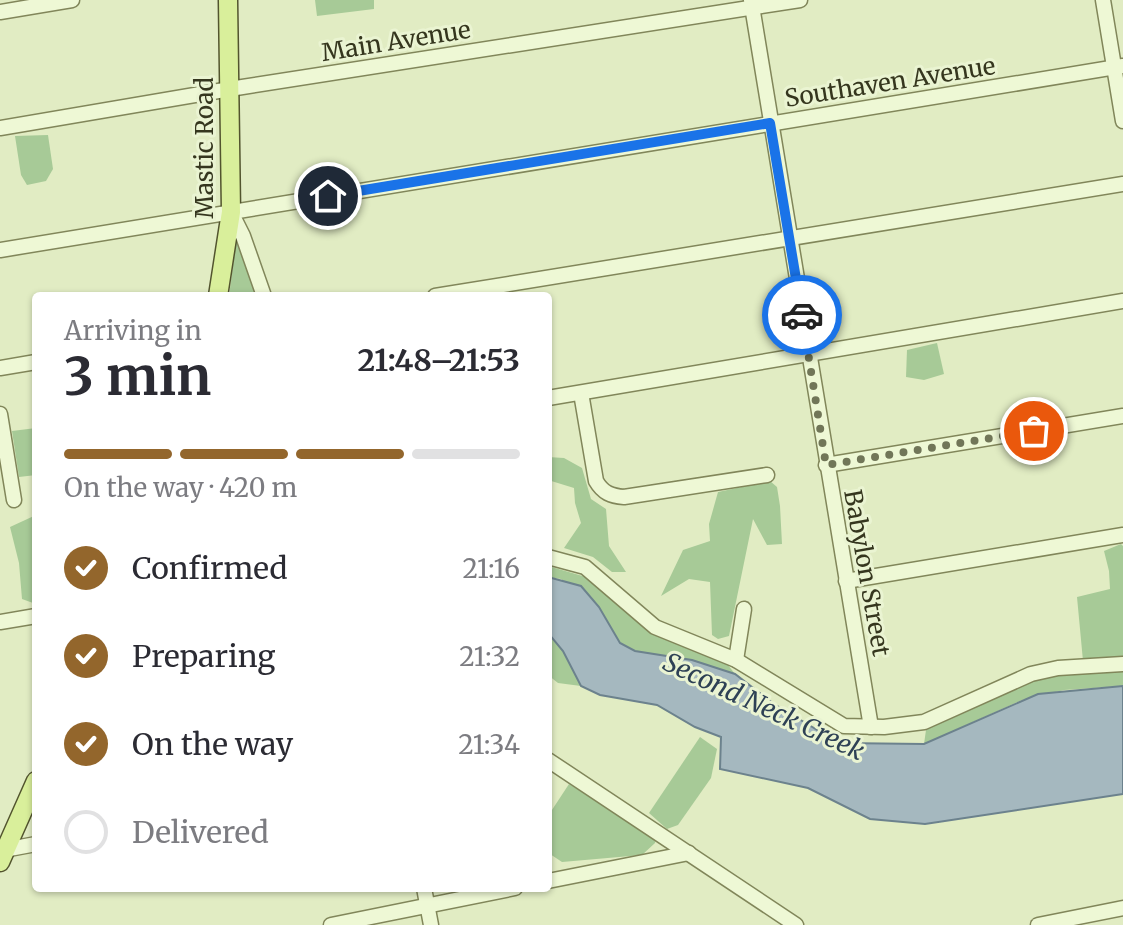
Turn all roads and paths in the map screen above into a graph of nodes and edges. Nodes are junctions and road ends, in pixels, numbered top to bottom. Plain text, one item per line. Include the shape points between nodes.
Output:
1 (72, 0) edge
2 (228, 0) edge
3 (800, 0) edge
4 (1103, 0) edge
5 (751, 4) edge
6 (0, 12) edge
7 (1119, 67) edge
8 (228, 89) junction
9 (1123, 121) edge
10 (770, 123) junction
11 (0, 128) edge
12 (1123, 184) edge
13 (231, 212) junction
14 (789, 238) junction
15 (0, 250) edge
16 (219, 292) edge
17 (263, 292) edge
18 (459, 292) edge
19 (1123, 301) edge
20 (809, 352) junction
21 (32, 363) edge
22 (0, 368) edge
23 (581, 393) junction
24 (552, 397) edge
25 (0, 414) edge
26 (1123, 416) edge
27 (826, 465) junction
28 (767, 475) dead end
29 (14, 500) dead end
30 (1123, 535) edge
31 (552, 558) edge
32 (846, 581) junction
33 (744, 609) dead end
34 (32, 617) edge
35 (0, 622) edge
36 (736, 660) junction
37 (1123, 664) edge
38 (871, 727) junction
39 (552, 763) edge
40 (32, 790) edge
41 (32, 845) edge
42 (689, 853) junction
43 (2, 856) edge
44 (552, 880) edge
45 (425, 892) edge
46 (494, 892) edge
47 (427, 905) junction
48 (1123, 908) edge
49 (331, 925) edge
50 (431, 925) edge
51 (796, 925) edge
52 (1038, 925) edge

1 - 6 street
2 - 8 main road, Mastic Road
3 - 5 street, Main Avenue
4 - 7 street
5 - 8 street, Main Avenue
5 - 10 street, Babylon Street
7 - 9 street
7 - 10 street, Southaven Avenue
8 - 11 street, Main Avenue
8 - 13 main road, Mastic Road
10 - 13 street, Southaven Avenue
10 - 14 street, Babylon Street
12 - 14 street
13 - 15 street, Southaven Avenue
13 - 16 main road, Mastic Road
13 - 17 street
14 - 18 street
14 - 20 street, Babylon Street
19 - 20 street
20 - 23 street
20 - 27 street, Babylon Street
21 - 22 street
23 - 24 street
23 - 28 street via 596,481 612,496
25 - 29 street
26 - 27 street
27 - 32 street, Babylon Street
30 - 32 street
31 - 36 street via 597,575 655,627
32 - 38 street, Babylon Street
33 - 36 street
34 - 35 street
36 - 38 street via 844,726
37 - 38 street via 1031,674 924,722
39 - 42 street
40 - 43 main road
41 - 43 street
42 - 44 street
42 - 51 street
45 - 47 street
46 - 47 street
47 - 49 street
47 - 50 street
48 - 52 street

